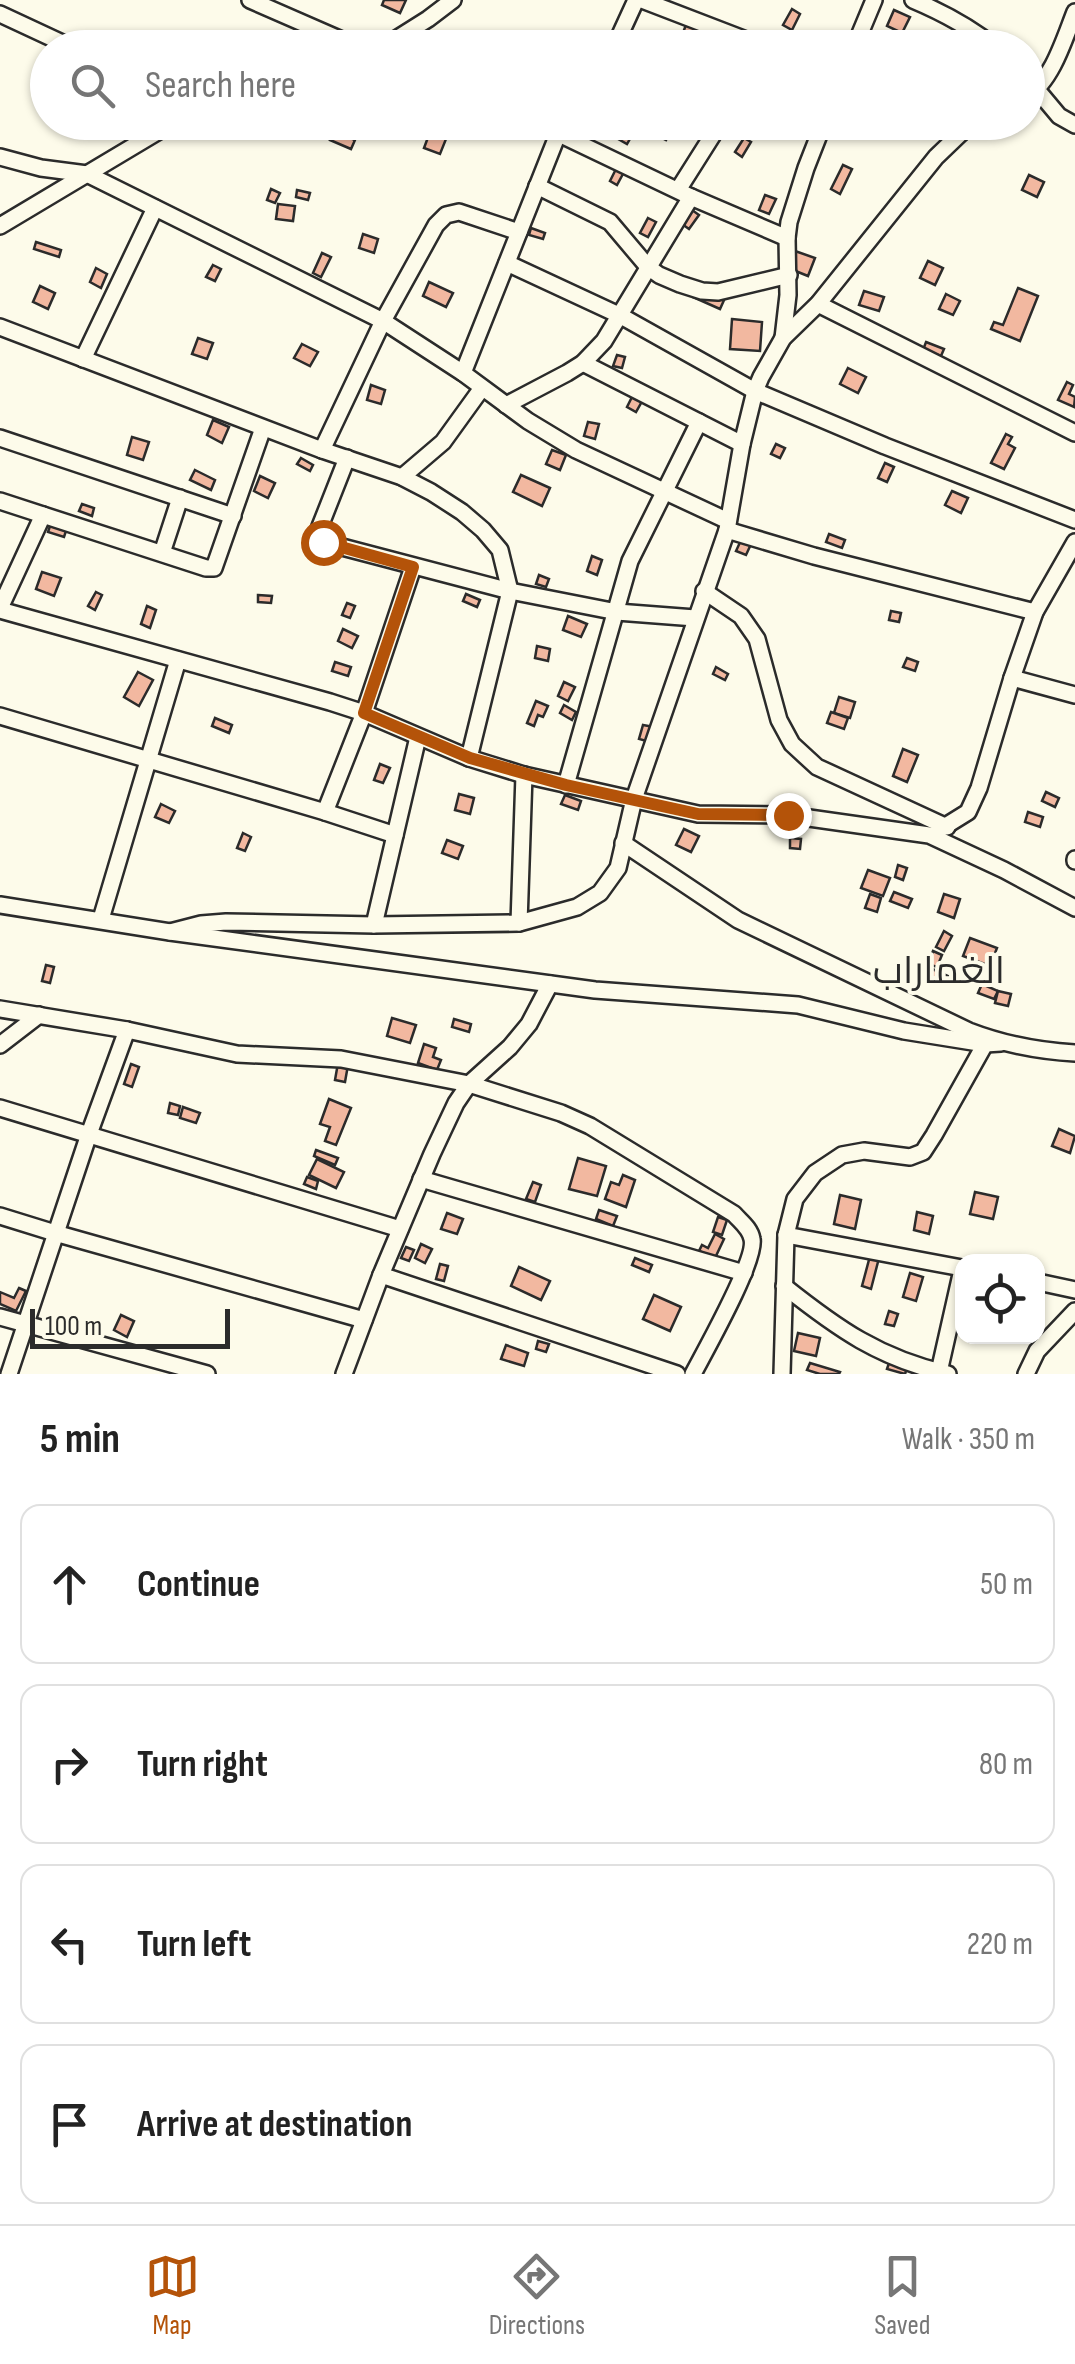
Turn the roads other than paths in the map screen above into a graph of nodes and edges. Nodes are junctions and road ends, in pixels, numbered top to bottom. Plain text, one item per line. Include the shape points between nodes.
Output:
1 (250, 0) edge
2 (452, 0) edge
3 (639, 0) edge
4 (874, 0) edge
5 (914, 0) edge
6 (661, 4) edge
7 (4, 10) edge
8 (1075, 12) edge
9 (40, 30) edge
10 (319, 30) edge
11 (412, 30) edge
12 (623, 30) edge
13 (724, 30) edge
14 (862, 30) edge
15 (974, 30) edge
16 (1045, 70) edge
17 (1045, 102) edge
18 (1075, 125) edge
19 (144, 140) edge
20 (562, 140) edge
21 (570, 140) edge
22 (712, 140) edge
23 (818, 140) edge
24 (954, 140) edge
25 (0, 157) edge
26 (87, 174) junction
27 (537, 186) junction
28 (684, 193) junction
29 (156, 208) junction
30 (0, 226) edge
31 (519, 232) junction
32 (787, 238) junction
33 (506, 264) junction
34 (648, 266) junction
35 (789, 275) junction
36 (818, 304) junction
37 (621, 316) junction
38 (384, 321) junction
39 (0, 327) edge
40 (783, 338) junction
41 (82, 359) junction
42 (582, 363) junction
43 (463, 373) junction
44 (482, 388) junction
45 (755, 391) junction
46 (506, 404) junction
47 (700, 422) junction
48 (264, 428) junction
49 (1075, 432) edge
50 (0, 438) edge
51 (742, 444) junction
52 (322, 450) junction
53 (347, 458) junction
54 (402, 477) junction
55 (664, 491) junction
56 (180, 498) junction
57 (0, 501) edge
58 (42, 515) junction
59 (234, 516) junction
60 (1075, 520) edge
61 (728, 526) junction
62 (1075, 542) edge
63 (162, 553) junction
64 (413, 567) junction
65 (510, 591) junction
66 (704, 591) junction
67 (0, 609) edge
68 (617, 612) junction
69 (1035, 612) junction
70 (695, 618) junction
71 (178, 660) junction
72 (1012, 678) junction
73 (1075, 695) edge
74 (364, 713) junction
75 (0, 716) edge
76 (418, 737) junction
77 (470, 758) junction
78 (149, 760) junction
79 (524, 774) junction
80 (566, 785) junction
81 (634, 799) junction
82 (325, 812) junction
83 (947, 827) junction
84 (928, 835) junction
85 (395, 836) junction
86 (623, 843) junction
87 (0, 904) edge
88 (1075, 908) edge
89 (101, 920) junction
90 (519, 923) junction
91 (374, 925) junction
92 (170, 932) junction
93 (550, 984) junction
94 (0, 1009) edge
95 (39, 1015) junction
96 (127, 1030) junction
97 (993, 1043) junction
98 (0, 1046) edge
99 (1075, 1053) edge
100 (469, 1084) junction
101 (0, 1108) edge
102 (89, 1134) junction
103 (421, 1179) junction
104 (0, 1216) edge
105 (400, 1228) junction
106 (56, 1234) junction
107 (786, 1235) junction
108 (955, 1268) edge
109 (744, 1273) junction
110 (381, 1275) junction
111 (1045, 1284) edge
112 (784, 1286) junction
113 (1075, 1290) edge
114 (955, 1309) edge
115 (1075, 1311) edge
116 (0, 1317) edge
117 (364, 1320) junction
118 (26, 1324) junction
119 (944, 1373) edge
120 (9, 1374) edge
121 (207, 1374) edge
122 (344, 1374) edge
123 (676, 1374) edge
124 (693, 1374) edge
125 (782, 1374) edge
126 (1026, 1374) edge

1 - 10 street
2 - 11 street
3 - 6 street
3 - 12 street
4 - 14 street
5 - 15 street
6 - 13 street
7 - 9 street
8 - 16 street
17 - 18 street
19 - 26 street
20 - 27 street
21 - 28 street
22 - 28 street
23 - 32 street
24 - 36 street
25 - 26 street
26 - 29 street
26 - 30 street
27 - 31 street
27 - 34 street via 610,222
28 - 32 street
28 - 34 street
29 - 38 street
29 - 41 street
31 - 33 street
31 - 38 street via 459,212 446,215
32 - 35 street
33 - 37 street
33 - 43 street
34 - 35 street via 702,291 737,290
34 - 37 street
35 - 40 street
36 - 40 street
36 - 49 street
37 - 42 street
37 - 45 street
38 - 43 street
38 - 52 street
39 - 41 street
40 - 45 street
41 - 48 street
42 - 46 street
42 - 47 street
43 - 44 street
44 - 46 street
44 - 54 street via 443,442
45 - 51 street
45 - 60 street
46 - 55 street via 576,450
47 - 51 street
47 - 55 street
48 - 52 street
48 - 59 street
50 - 56 street
51 - 61 street
52 - 53 street
53 - 54 street
53 - 64 street via 317,536
54 - 65 street via 484,530 500,550
55 - 61 street
55 - 68 street via 630,560
56 - 59 street
56 - 63 street
57 - 58 street
58 - 63 street
58 - 67 street
59 - 63 street via 214,568
61 - 66 street
61 - 69 street via 814,556
62 - 69 street
64 - 65 street
64 - 74 street
65 - 68 street
65 - 77 street
66 - 70 street
66 - 83 street via 741,616 757,638 778,720 792,744 817,767
67 - 71 street
68 - 70 street
68 - 80 street
69 - 72 street
70 - 81 street
71 - 74 street
71 - 78 street
72 - 73 street
72 - 83 street via 979,788 968,812
74 - 76 street
74 - 82 street
75 - 78 street
76 - 77 street
76 - 85 street
77 - 79 street
78 - 82 street
78 - 89 street
79 - 80 street
79 - 90 street
80 - 81 street
81 - 84 street via 698,814 788,815
81 - 86 street
82 - 85 street
83 - 84 street
84 - 88 street
85 - 91 street
86 - 90 street via 618,868 600,894
86 - 97 street via 738,920
87 - 89 street
89 - 92 street
90 - 91 street
91 - 92 street via 212,922
92 - 93 street
93 - 97 street via 798,1004 904,1031
93 - 100 street via 529,1024
94 - 95 street
95 - 96 street
95 - 98 street
96 - 100 street via 237,1054 341,1058
96 - 102 street
97 - 99 street
97 - 107 street via 922,1152 842,1154 804,1183
100 - 103 street
100 - 109 street via 590,1126 734,1214 752,1238
101 - 102 street
102 - 105 street
102 - 106 street
103 - 105 street
103 - 109 street
104 - 106 street
105 - 110 street
106 - 117 street
106 - 118 street
107 - 108 street
107 - 112 street
109 - 124 street
110 - 117 street
110 - 123 street
111 - 113 street
112 - 119 street via 850,1336
112 - 125 street
114 - 119 street
115 - 126 street via 1037,1351
116 - 118 street
117 - 122 street
118 - 120 street
118 - 121 street

